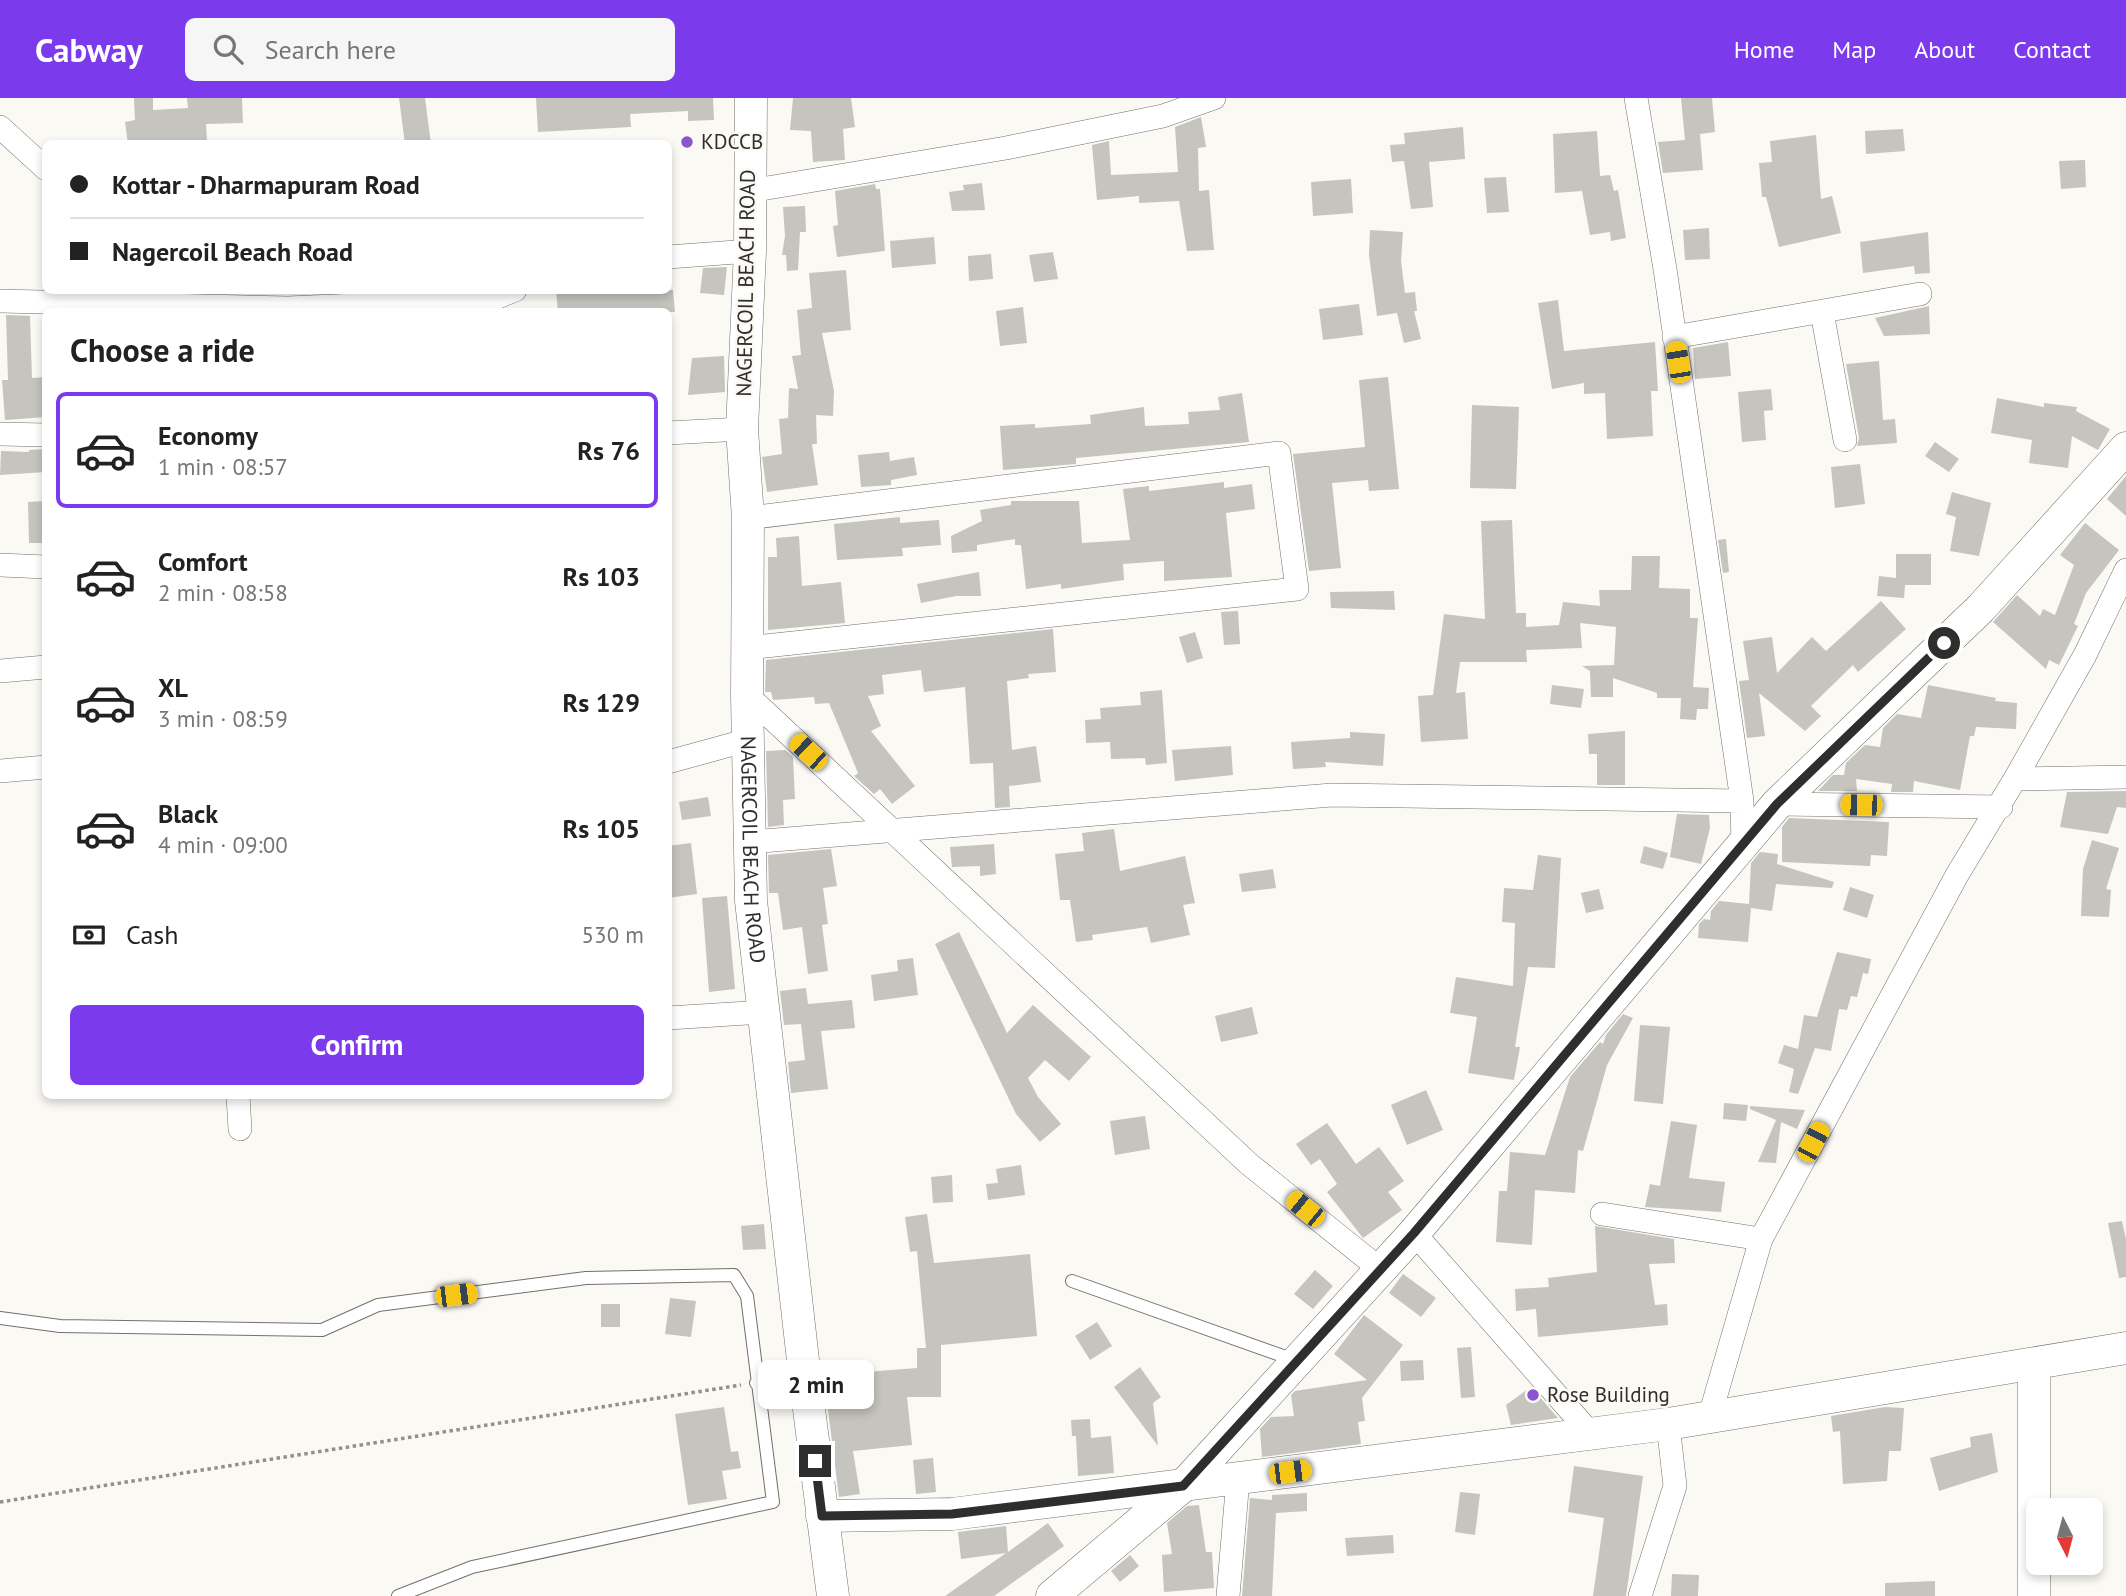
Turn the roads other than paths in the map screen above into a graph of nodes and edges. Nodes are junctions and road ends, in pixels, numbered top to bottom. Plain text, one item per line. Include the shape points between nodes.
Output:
1 (751, 98) edge
2 (1214, 98) edge
3 (1636, 98) edge
4 (0, 127) edge
5 (42, 165) edge
6 (749, 191) junction
7 (750, 251) junction
8 (672, 257) edge
9 (505, 294) edge
10 (1920, 294) dead end
11 (0, 301) edge
12 (163, 303) edge
13 (252, 308) edge
14 (402, 308) edge
15 (1822, 313) junction
16 (1674, 337) junction
17 (742, 429) junction
18 (672, 433) edge
19 (0, 434) edge
20 (42, 435) edge
21 (1844, 440) dead end
22 (2126, 449) edge
23 (748, 518) junction
24 (0, 565) edge
25 (42, 567) edge
26 (2126, 570) edge
27 (747, 648) junction
28 (42, 667) edge
29 (0, 671) edge
30 (747, 695) junction
31 (748, 740) junction
32 (672, 761) edge
33 (42, 766) edge
34 (0, 771) edge
35 (2126, 777) edge
36 (2015, 779) junction
37 (1742, 801) junction
38 (1777, 804) junction
39 (2001, 807) junction
40 (889, 829) junction
41 (750, 842) junction
42 (1743, 847) junction
43 (764, 1012) junction
44 (672, 1018) edge
45 (238, 1099) edge
46 (240, 1129) dead end
47 (1602, 1214) dead end
48 (1414, 1233) junction
49 (1761, 1239) junction
50 (1380, 1269) junction
51 (1072, 1281) dead end
52 (0, 1318) edge
53 (2126, 1348) edge
54 (1297, 1361) junction
55 (2034, 1365) junction
56 (805, 1378) junction
57 (756, 1383) junction
58 (1709, 1419) junction
59 (1668, 1424) junction
60 (1591, 1434) junction
61 (1238, 1479) junction
62 (1183, 1486) junction
63 (822, 1516) junction
64 (398, 1596) edge
65 (833, 1596) edge
66 (1052, 1596) edge
67 (1228, 1596) edge
68 (1640, 1596) edge
69 (2034, 1596) edge

1 - 6 main road, NAGERCOIL BEACH ROAD
2 - 6 street via 1163,116 1019,146
3 - 16 street
4 - 5 street
6 - 7 main road, NAGERCOIL BEACH ROAD
7 - 8 street
7 - 17 main road, NAGERCOIL BEACH ROAD
9 - 14 street
10 - 15 street
11 - 12 street
12 - 13 street
15 - 16 street
15 - 21 street
16 - 37 street
17 - 18 street
17 - 23 main road, NAGERCOIL BEACH ROAD
19 - 20 street
22 - 38 main road via 1981,608
23 - 27 main road, NAGERCOIL BEACH ROAD
23 - 27 street via 1279,453 1297,589
24 - 25 street
26 - 36 street via 2085,655
27 - 30 main road, NAGERCOIL BEACH ROAD
28 - 29 street
30 - 31 main road, NAGERCOIL BEACH ROAD
30 - 40 street
31 - 32 street
31 - 41 main road, NAGERCOIL BEACH ROAD
33 - 34 street
35 - 36 street
36 - 39 street
37 - 40 street via 1332,795
37 - 42 street
38 - 39 street
38 - 42 main road
39 - 49 street via 1957,875
40 - 41 street
40 - 50 street via 1249,1164
41 - 43 main road, NAGERCOIL BEACH ROAD via 751,901
42 - 48 main road
43 - 44 street
43 - 56 main road, NAGERCOIL BEACH ROAD
45 - 46 street
47 - 49 street
48 - 50 main road
48 - 60 street
49 - 58 street
50 - 54 main road
51 - 54 lane
52 - 57 lane via 60,1326 322,1330 378,1305 586,1278 734,1275 747,1296
53 - 55 main road
54 - 62 main road
55 - 58 main road
55 - 69 main road
56 - 57 lane
56 - 63 main road, NAGERCOIL BEACH ROAD
57 - 64 lane via 773,1502 472,1567
58 - 59 main road
59 - 60 main road
59 - 68 street via 1675,1486
60 - 61 main road
61 - 62 main road
61 - 67 street
62 - 63 main road via 952,1514
62 - 66 main road
63 - 65 main road, NAGERCOIL BEACH ROAD

